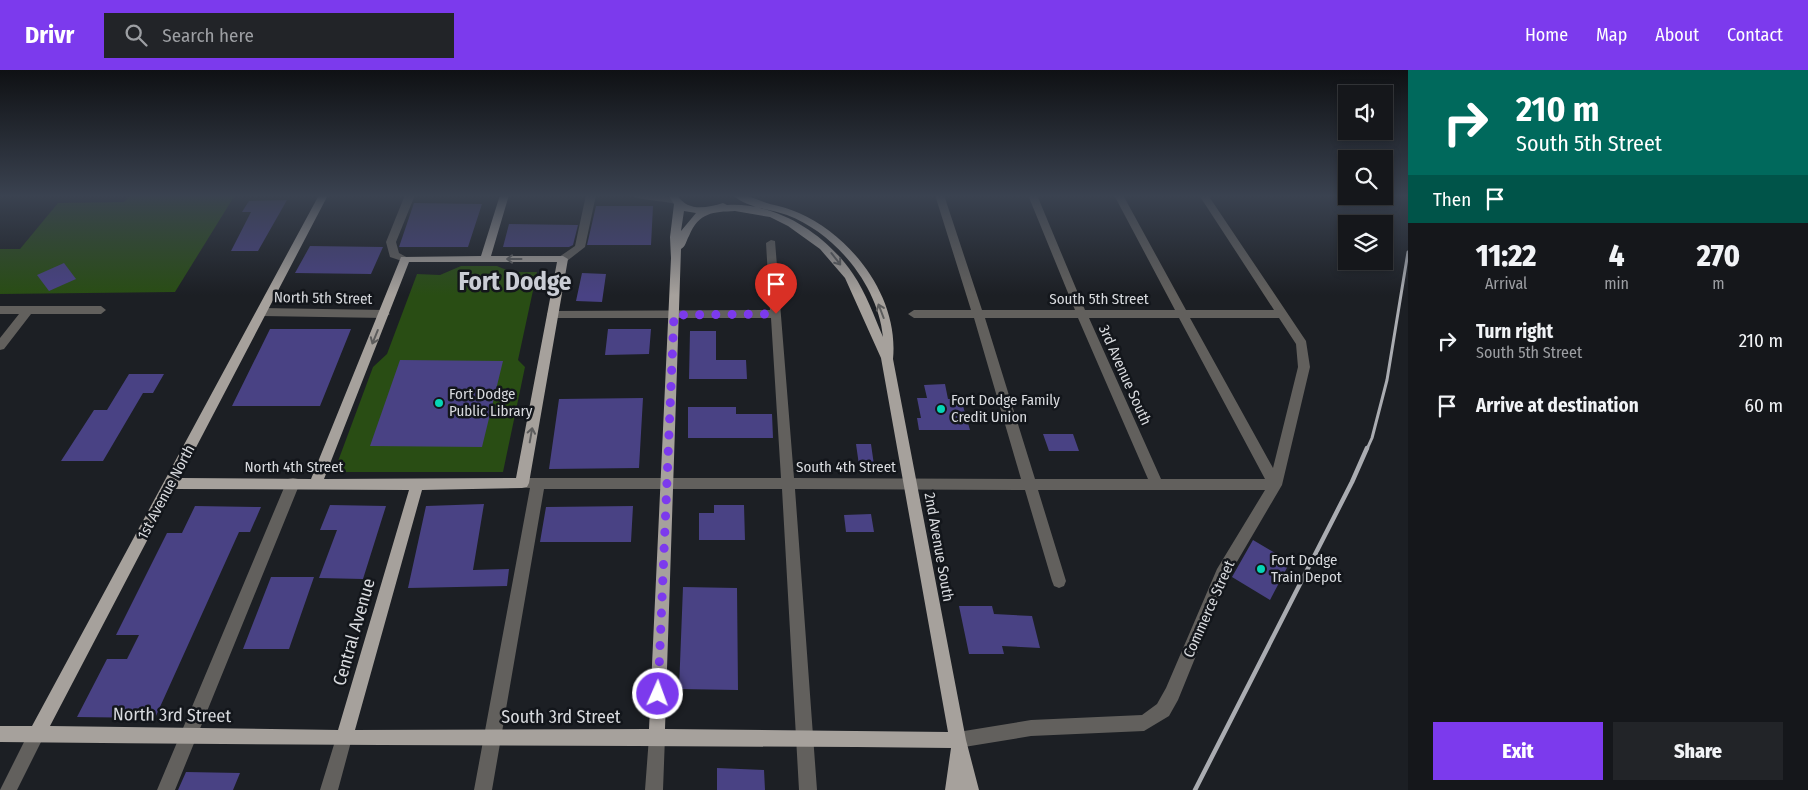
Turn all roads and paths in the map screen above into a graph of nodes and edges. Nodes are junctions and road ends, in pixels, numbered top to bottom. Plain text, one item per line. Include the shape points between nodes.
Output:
1 (305, 229) edge
2 (396, 229) edge
3 (494, 229) edge
4 (584, 229) edge
5 (677, 229) edge
6 (687, 229) edge
7 (800, 229) edge
8 (819, 229) edge
9 (950, 229) edge
10 (1046, 229) edge
11 (1137, 229) edge
12 (1227, 229) edge
13 (771, 243) dead end
14 (676, 258) junction
15 (406, 259) junction
16 (485, 259) junction
17 (563, 259) junction
18 (0, 310) edge
19 (28, 310) junction
20 (100, 310) dead end
21 (262, 312) junction
22 (384, 314) junction
23 (553, 314) junction
24 (776, 314) junction
25 (914, 314) dead end
26 (978, 314) junction
27 (1183, 314) junction
28 (1284, 314) junction
29 (674, 315) junction
30 (1082, 315) junction
31 (0, 346) edge
32 (887, 359) junction
33 (171, 483) junction
34 (293, 483) junction
35 (316, 483) junction
36 (522, 483) junction
37 (538, 483) junction
38 (667, 483) junction
39 (417, 484) junction
40 (789, 484) junction
41 (911, 484) junction
42 (1031, 484) junction
43 (1157, 484) junction
44 (1275, 485) junction
45 (1059, 581) dead end
46 (0, 734) edge
47 (37, 734) junction
48 (189, 736) junction
49 (491, 737) junction
50 (344, 738) junction
51 (657, 738) junction
52 (806, 739) junction
53 (958, 740) junction
54 (8, 790) edge
55 (166, 790) edge
56 (329, 790) edge
57 (483, 790) edge
58 (654, 790) edge
59 (808, 790) edge
60 (954, 790) edge
61 (970, 790) edge

1 - 21 main road, 1st Avenue North
2 - 15 street via 391,242 394,255
3 - 16 main road
4 - 17 street via 580,247
5 - 14 main road
6 - 14 main road
7 -> 32 main road, 2nd Avenue South via 835,257 855,287
32 -> 8 main road, 2nd Avenue South via 888,330 862,272 846,250
9 - 26 street
10 - 30 street, 3rd Avenue South
11 - 27 street
12 - 28 street, Commerce Street
13 - 24 street
14 - 29 main road
15 - 16 main road
15 - 22 main road
17 -> 16 main road
17 - 23 main road
18 - 19 street
19 - 20 street
19 - 31 street
21 - 22 street, North 5th Street
21 - 33 main road, 1st Avenue North
22 -> 35 main road
23 - 29 street
36 -> 23 main road
24 - 29 street
24 - 40 street
25 - 26 street, South 5th Street
26 - 30 street, South 5th Street
26 - 42 street
27 - 28 street, South 5th Street
27 - 30 street, South 5th Street
27 - 44 street
28 - 44 street, Commerce Street via 1302,344 1304,368
29 - 38 main road
30 - 43 street, 3rd Avenue South
32 - 41 main road, 2nd Avenue South
33 - 34 main road, North 4th Street
33 - 47 main road, 1st Avenue North
34 - 35 main road, North 4th Street
34 - 48 street
35 - 39 main road, North 4th Street
36 - 37 street, South 4th Street
36 - 39 main road, South 4th Street
37 - 38 street, South 4th Street
37 - 49 street
38 - 40 street, South 4th Street
38 - 51 main road
39 - 50 main road, Central Avenue
40 - 41 street, South 4th Street
40 - 52 street
41 - 42 street, South 4th Street
41 - 53 main road, 2nd Avenue South
42 - 43 street, South 4th Street
42 - 45 street
43 - 44 street, South 4th Street
44 - 53 street, Commerce Street via 1222,574 1163,710 1144,723 1031,728
46 - 47 main road, North 3rd Street
47 - 48 main road, North 3rd Street
47 - 54 street, 1st Avenue North
48 - 50 main road, North 3rd Street
48 - 55 street
49 - 50 main road, South 3rd Street
49 - 51 main road, South 3rd Street
49 - 57 street
50 - 56 street, Central Avenue
51 - 52 main road, South 3rd Street
51 - 58 street
52 - 53 main road, South 3rd Street
52 - 59 street
53 - 60 main road
53 - 61 main road

